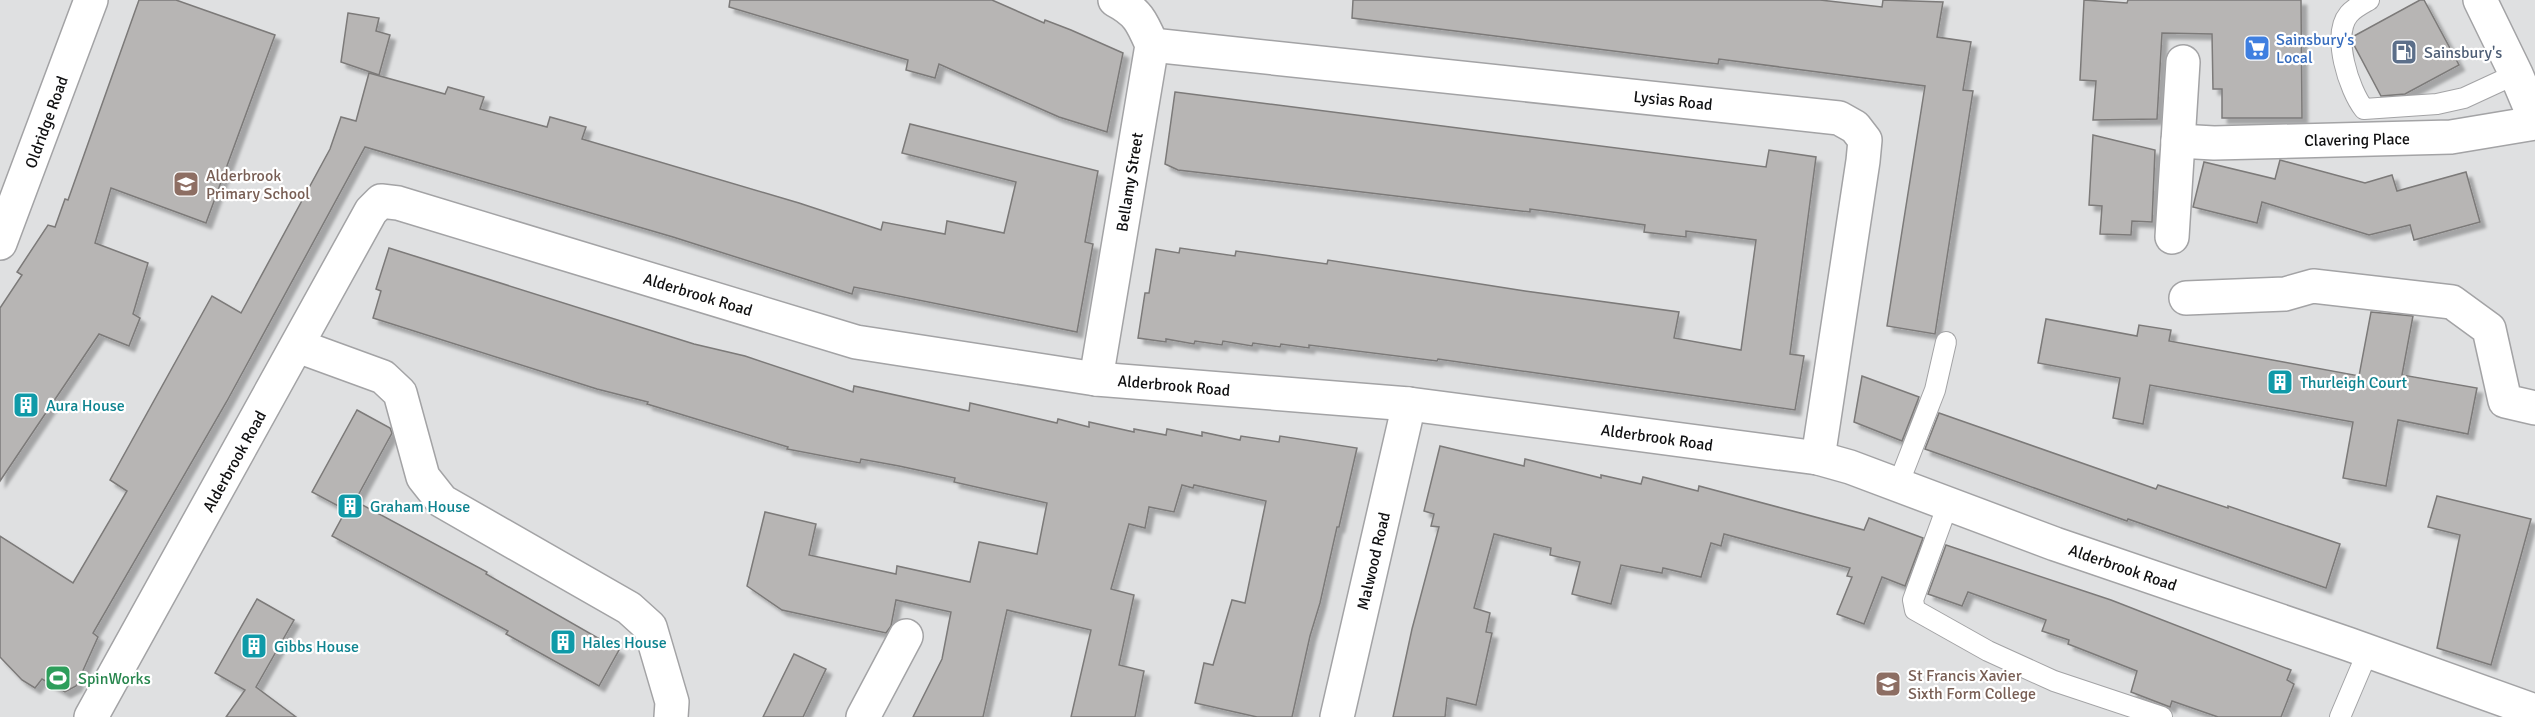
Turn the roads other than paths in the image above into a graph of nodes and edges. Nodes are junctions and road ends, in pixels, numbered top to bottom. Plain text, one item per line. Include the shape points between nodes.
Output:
1 (92, 0) edge
2 (1115, 0) edge
3 (2369, 0) edge
4 (2480, 0) edge
5 (1152, 45) junction
6 (2183, 62) dead end
7 (2525, 82) edge
8 (2535, 121) edge
9 (2178, 141) junction
10 (2172, 237) dead end
11 (0, 243) edge
12 (2186, 298) dead end
13 (1946, 342) dead end
14 (298, 346) junction
15 (1096, 379) junction
16 (1409, 404) junction
17 (2535, 408) edge
18 (1818, 458) junction
19 (1898, 485) junction
20 (1948, 504) junction
21 (906, 636) dead end
22 (2368, 651) junction
23 (2535, 711) edge
24 (91, 717) edge
25 (671, 717) edge
26 (863, 717) edge
27 (1337, 717) edge
28 (2162, 717) edge
29 (2340, 717) edge

1 - 11 street, Oldridge Road
2 - 5 street via 1140,18
3 - 7 lane via 2348,15 2341,31 2342,55 2356,99 2364,109 2437,104
4 - 7 street
5 - 15 street, Bellamy Street
5 - 18 street, Lysias Road via 1839,118 1855,127 1865,140 1863,161
6 - 9 street
7 - 8 street
8 - 9 street, Clavering Place via 2451,137
9 - 10 street
12 - 17 street via 2285,294 2313,286 2452,302 2489,328 2505,401
13 - 19 lane via 1935,390
14 - 15 street, Alderbrook Road via 371,211 381,201 856,342
14 - 24 street, Alderbrook Road
14 - 25 street via 384,377 400,393 423,477 442,501 629,608 650,627 672,702
15 - 16 street, Alderbrook Road
16 - 18 street, Alderbrook Road
16 - 27 street, Malwood Road
18 - 19 street, Alderbrook Road
19 - 20 street, Alderbrook Road
20 - 22 street, Alderbrook Road
20 - 28 lane via 1913,600 1915,610 1988,651 2054,681
21 - 26 street
22 - 23 street, Alderbrook Road
22 - 29 lane

